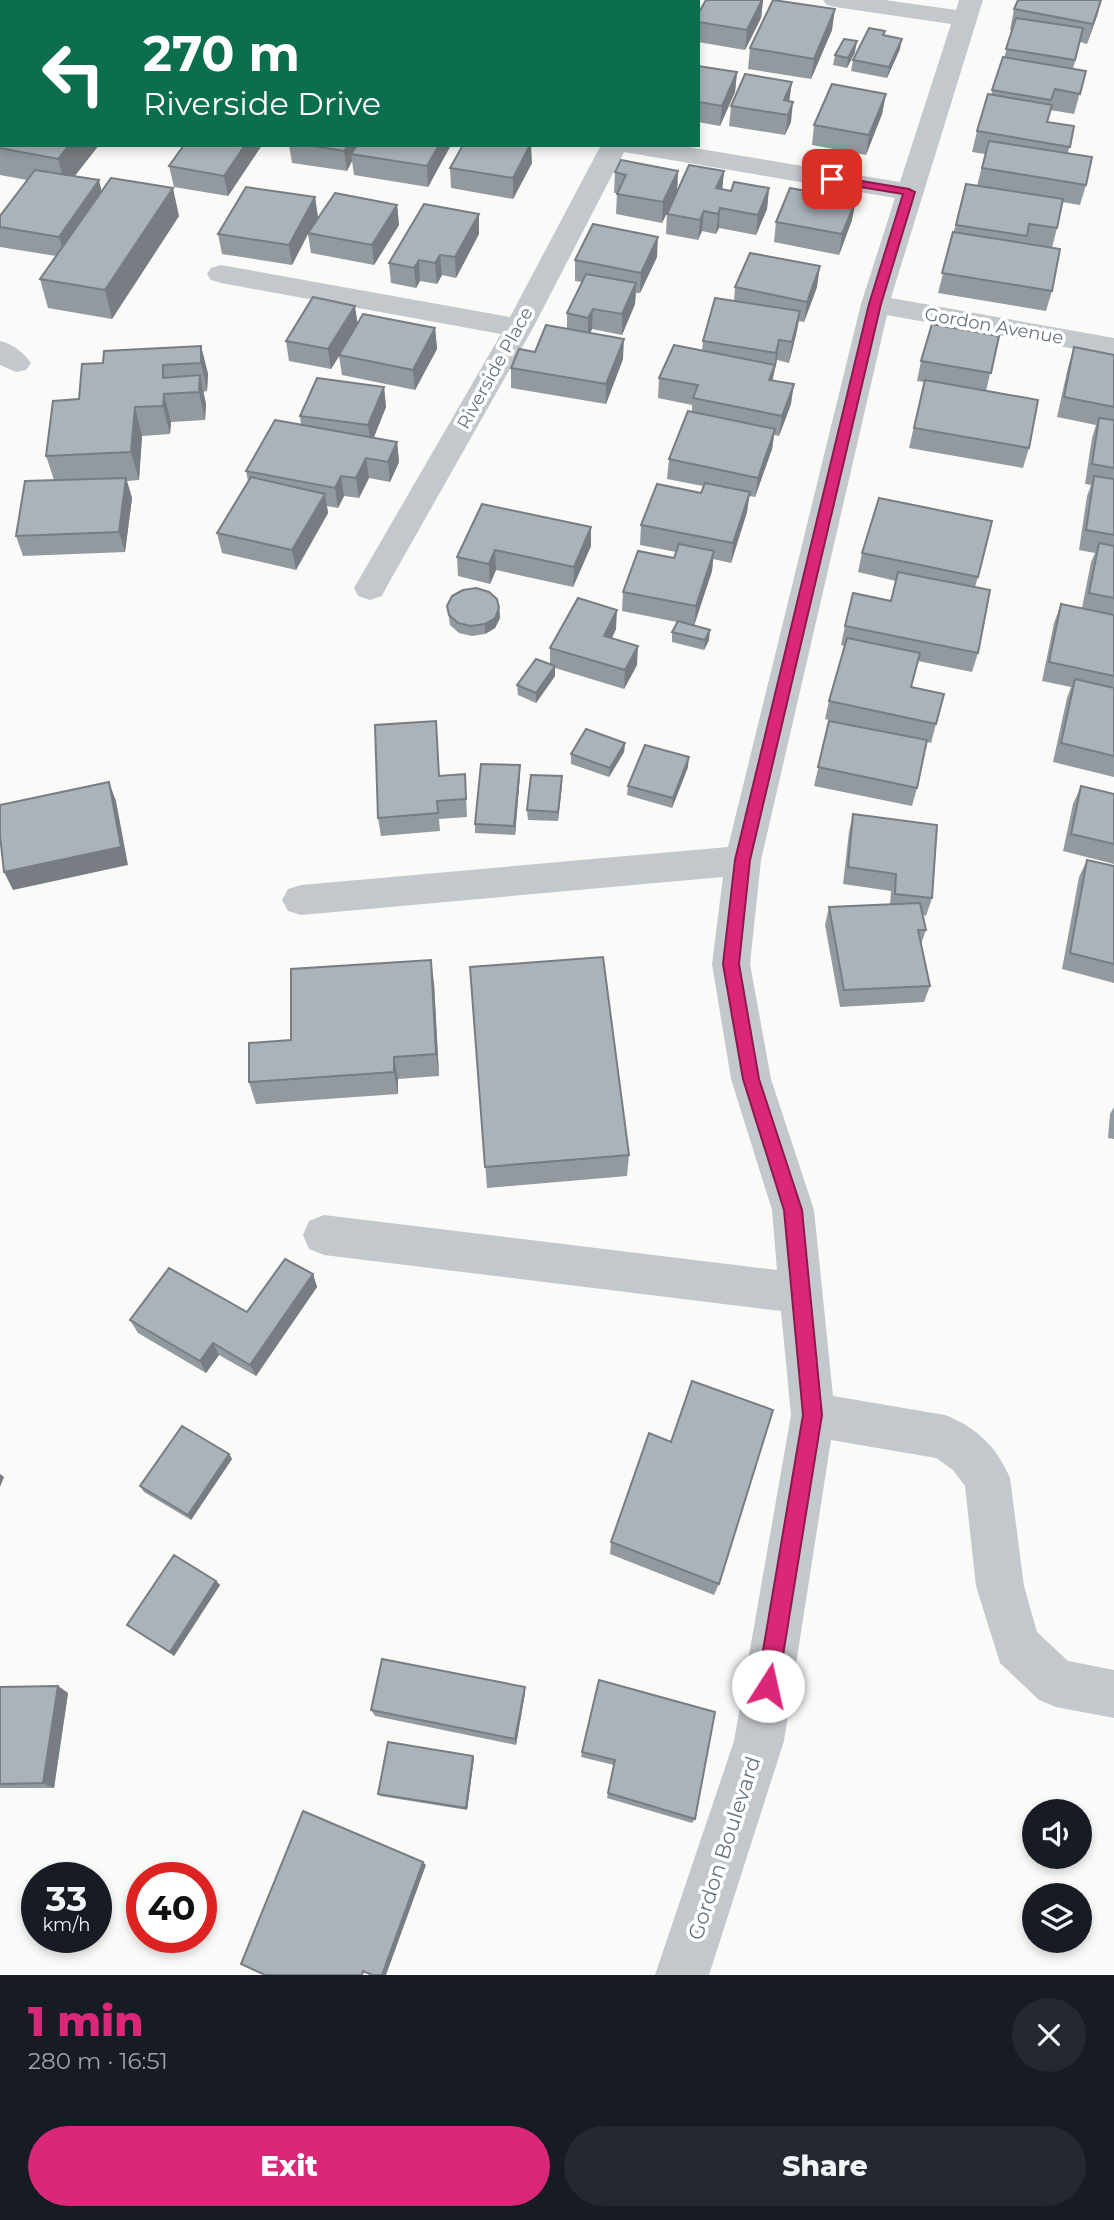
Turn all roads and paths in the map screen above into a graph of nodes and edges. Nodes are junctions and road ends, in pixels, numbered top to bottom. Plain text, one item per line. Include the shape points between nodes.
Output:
1 (835, 0) edge
2 (969, 9) edge
3 (613, 147) edge
4 (640, 147) edge
5 (909, 192) junction
6 (221, 274) dead end
7 (875, 304) junction
8 (519, 328) junction
9 (1114, 347) edge
10 (370, 588) dead end
11 (743, 860) junction
12 (301, 900) dead end
13 (324, 1235) dead end
14 (802, 1293) junction
15 (813, 1415) junction
16 (1114, 1694) edge
17 (682, 1975) edge

1 - 2 street
2 - 5 street, Gordon Boulevard
3 - 8 street, Riverside Place
4 - 5 street
5 - 7 street, Gordon Boulevard
6 - 8 street
7 - 9 street, Gordon Avenue
7 - 11 street, Gordon Boulevard
8 - 10 street, Riverside Place
11 - 12 street
11 - 14 street, Gordon Boulevard via 731,964 751,1079 793,1210
13 - 14 street
14 - 15 street, Gordon Boulevard
15 - 16 street via 945,1437 969,1454 988,1478 1000,1586 1017,1646 1056,1683
15 - 17 street, Gordon Boulevard via 759,1741

